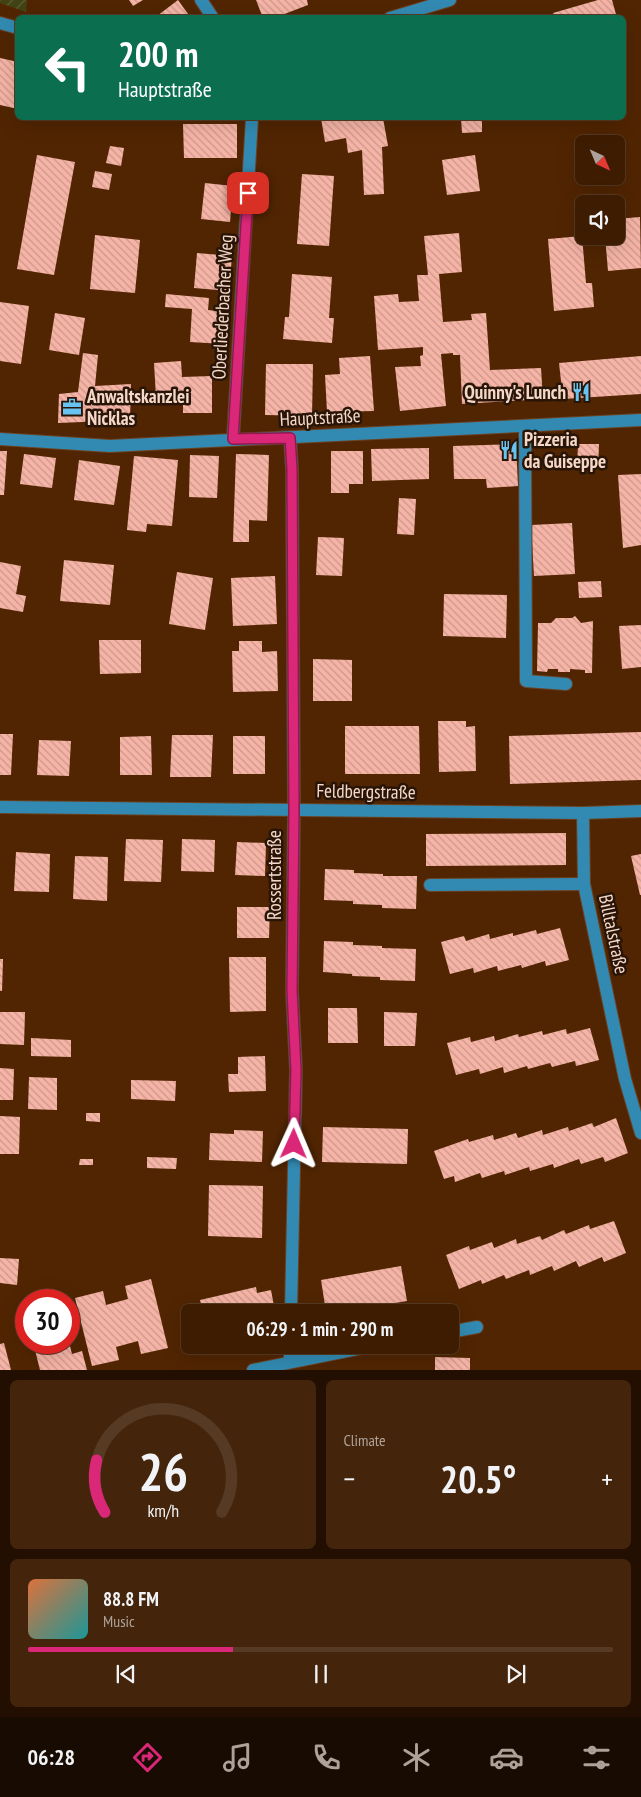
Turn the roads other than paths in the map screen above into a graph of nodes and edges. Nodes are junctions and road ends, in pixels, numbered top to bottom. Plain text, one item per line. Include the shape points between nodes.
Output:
1 (202, 0) edge
2 (450, 0) edge
3 (211, 15) edge
4 (400, 15) edge
5 (0, 23) edge
6 (15, 27) edge
7 (252, 120) edge
8 (641, 420) edge
9 (525, 426) junction
10 (290, 438) junction
11 (0, 439) edge
12 (233, 439) junction
13 (566, 684) dead end
14 (0, 807) edge
15 (294, 809) junction
16 (641, 811) edge
17 (583, 813) junction
18 (584, 884) junction
19 (430, 885) dead end
20 (635, 1090) edge
21 (641, 1133) edge
22 (291, 1304) edge
23 (477, 1326) dead end
24 (459, 1330) edge
25 (290, 1354) edge
26 (328, 1354) edge
27 (290, 1361) junction
28 (253, 1370) edge

1 - 3 street
2 - 4 street
5 - 6 street
7 - 12 street, Oberliederbacher Weg
8 - 9 street, Hauptstraße
9 - 10 street, Hauptstraße
9 - 13 street via 526,681
10 - 12 street, Hauptstraße
10 - 15 street, Rossertstraße
11 - 12 street, Hauptstraße via 110,446
14 - 15 street, Feldbergstraße
15 - 17 street, Feldbergstraße
15 - 22 street, Rossertstraße via 292,991 296,1070
16 - 17 street, Feldbergstraße
17 - 18 street, Billtalstraße
18 - 19 street
18 - 20 street, Billtalstraße
20 - 21 street, Billtalstraße
23 - 24 street
25 - 27 street
26 - 27 street
27 - 28 street

